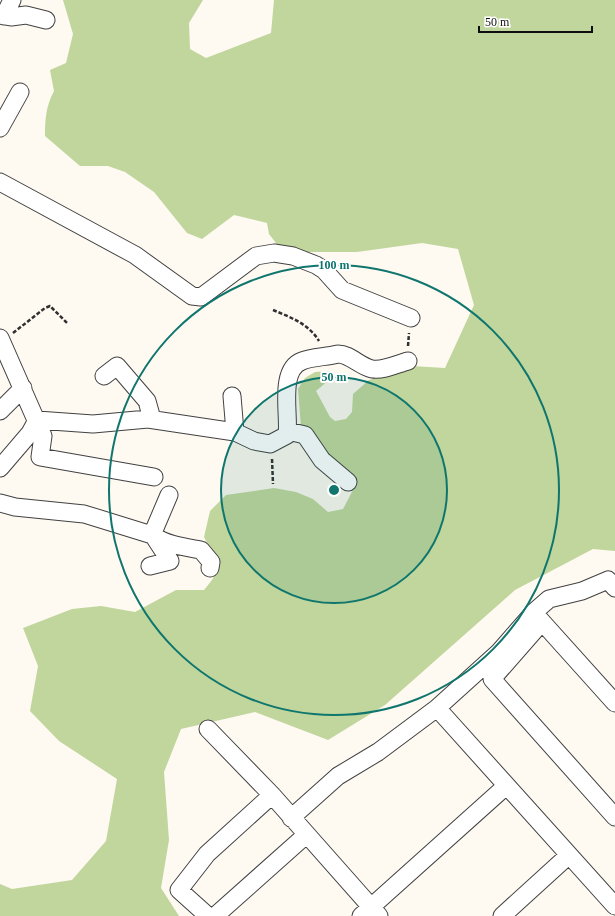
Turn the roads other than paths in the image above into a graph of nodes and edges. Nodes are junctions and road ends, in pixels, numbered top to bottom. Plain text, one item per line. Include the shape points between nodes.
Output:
1 (12, 0) edge
2 (2, 15) edge
3 (46, 20) dead end
4 (20, 92) dead end
5 (0, 128) edge
6 (0, 182) edge
7 (411, 318) road end
8 (1, 340) edge
9 (408, 361) road end
10 (104, 376) dead end
11 (22, 388) junction
12 (232, 396) dead end
13 (0, 411) edge
14 (152, 419) junction
15 (37, 420) junction
16 (288, 431) junction
17 (235, 432) junction
18 (0, 468) edge
19 (154, 477) dead end
20 (348, 482) dead end
21 (168, 495) dead end
22 (0, 503) edge
23 (152, 535) junction
24 (150, 566) dead end
25 (210, 568) dead end
26 (615, 588) edge
27 (538, 617) junction
28 (615, 703) edge
29 (437, 708) junction
30 (208, 729) dead end
31 (506, 786) junction
32 (272, 795) junction
33 (615, 817) edge
34 (291, 818) junction
35 (306, 835) junction
36 (569, 855) junction
37 (615, 906) edge
38 (370, 913) edge
39 (208, 916) edge
40 (214, 916) edge
41 (502, 916) edge

1 - 2 street
2 - 3 street via 26,15
4 - 5 street
6 - 7 street via 135,255 192,296 201,297 256,256 274,253 293,256 316,265 342,290
8 - 11 street
9 - 16 street via 372,369 343,354 297,363 289,375 286,388
10 - 14 street via 117,366 147,401
11 - 13 street
11 - 15 street
12 - 17 street
14 - 15 street via 93,424
14 - 17 street
15 - 18 street via 30,433
15 - 19 street via 43,436 40,457
16 - 17 street via 287,435 270,444 254,441
16 - 20 street via 305,434 322,460
21 - 23 street
22 - 23 street via 15,507 84,514
23 - 24 street via 170,561
23 - 25 street via 177,546 201,550 211,562
26 - 27 street via 608,580 549,599
27 - 28 street
27 - 29 street
27 - 33 street via 492,679
29 - 31 street
29 - 34 street via 378,752 338,776
30 - 32 street
31 - 36 street
31 - 38 street
32 - 34 street
32 - 39 street via 207,854 179,890
34 - 35 street
35 - 38 street
35 - 40 street
36 - 37 street
36 - 41 street

